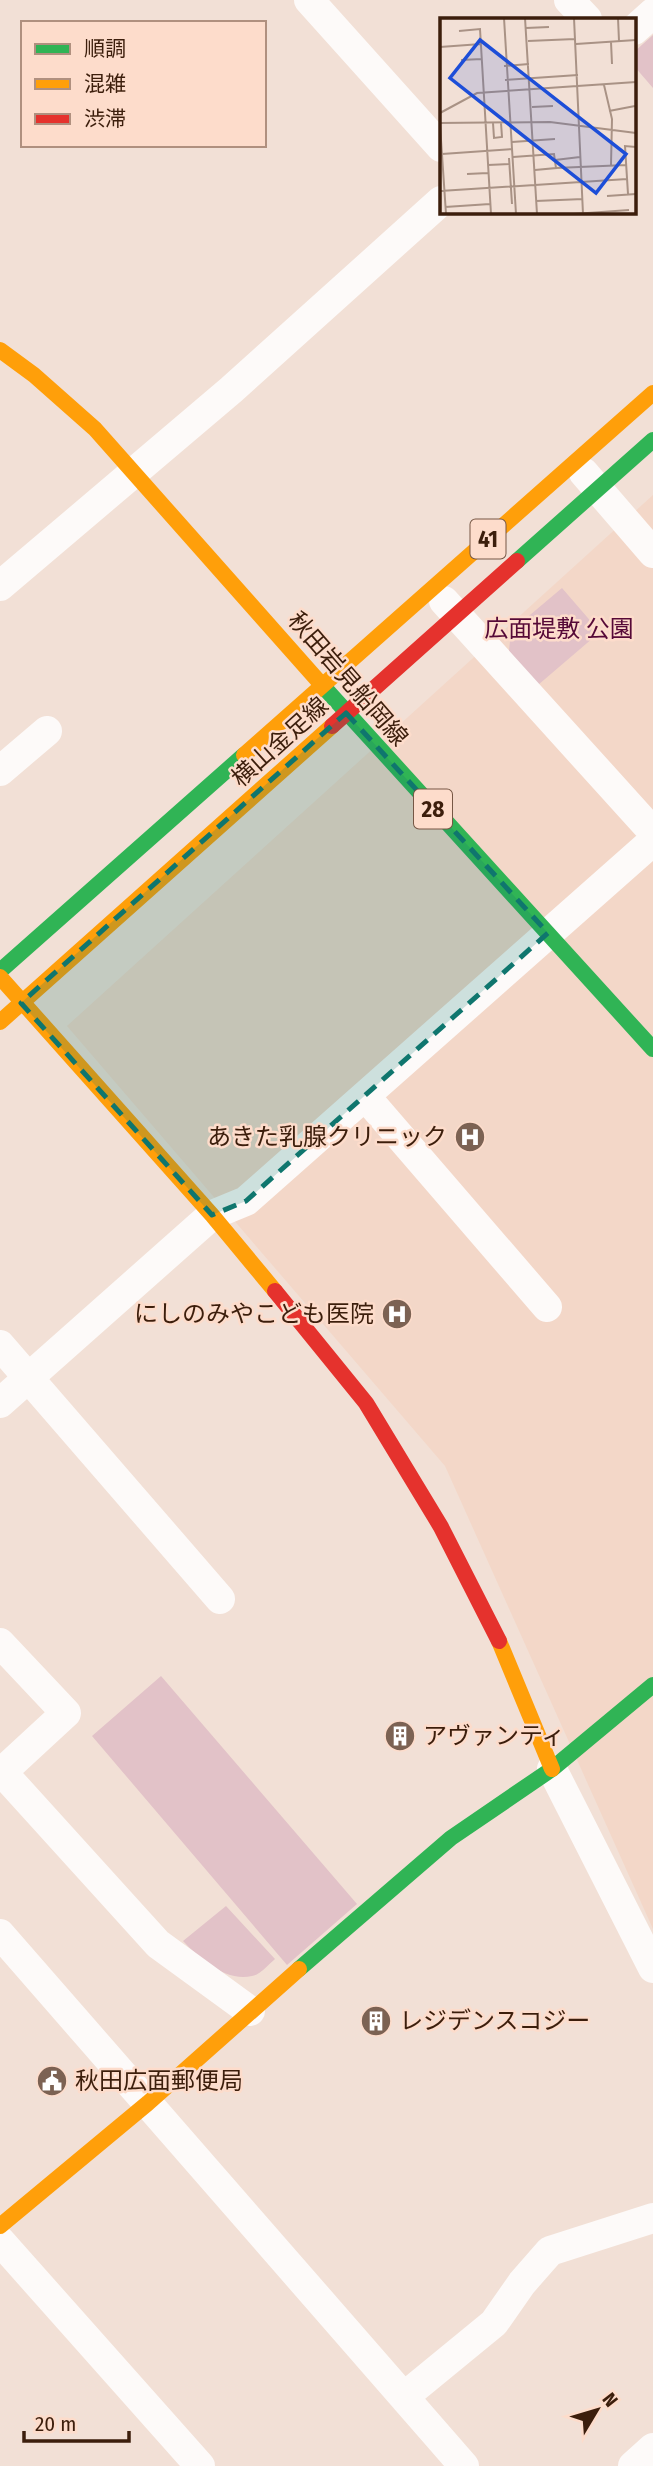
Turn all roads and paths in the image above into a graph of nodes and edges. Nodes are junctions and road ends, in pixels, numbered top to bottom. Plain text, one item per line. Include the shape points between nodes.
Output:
1 (310, 0) edge
2 (569, 0) edge
3 (653, 13) edge
4 (586, 18) edge
5 (636, 28) edge
6 (440, 146) edge
7 (440, 202) edge
8 (0, 351) edge
9 (653, 393) edge
10 (653, 440) edge
11 (576, 461) junction
12 (136, 472) junction
13 (597, 489) junction
14 (653, 554) edge
15 (0, 586) edge
16 (432, 588) junction
17 (456, 614) junction
18 (322, 684) junction
19 (346, 713) junction
20 (47, 731) dead end
21 (0, 771) edge
22 (653, 832) edge
23 (653, 841) edge
24 (548, 933) junction
25 (0, 971) edge
26 (0, 976) edge
27 (21, 1003) junction
28 (0, 1022) edge
29 (653, 1049) edge
30 (365, 1096) junction
31 (212, 1215) junction
32 (547, 1307) dead end
33 (0, 1345) edge
34 (29, 1378) junction
35 (0, 1403) edge
36 (219, 1600) dead end
37 (0, 1643) edge
38 (653, 1685) edge
39 (552, 1769) junction
40 (1, 1773) edge
41 (0, 1934) edge
42 (653, 1968) edge
43 (250, 2011) junction
44 (148, 2103) junction
45 (653, 2218) edge
46 (0, 2226) edge
47 (0, 2241) edge
48 (405, 2396) junction
49 (653, 2448) edge
50 (200, 2466) edge
51 (464, 2466) edge
52 (633, 2466) edge

1 - 6 street
2 - 4 street
3 - 5 street
7 - 12 street
8 - 12 main road, 秋田岩見船岡線 / 28 via 65,400
9 - 11 main road, 横山金足線 / 41
10 - 13 main road, 横山金足線 / 41
11 - 13 street
11 - 16 main road, 横山金足線 / 41
12 - 15 street
12 - 18 main road, 秋田岩見船岡線 / 28
13 - 14 street
13 - 17 main road, 横山金足線 / 41
16 - 17 street
16 - 18 main road, 横山金足線 / 41
17 - 19 main road, 横山金足線 / 41
17 - 22 street
18 - 19 main road, 秋田岩見船岡線 / 28
18 - 25 main road, 横山金足線 / 41
19 - 24 main road, 秋田岩見船岡線 / 28
19 - 27 main road, 横山金足線 / 41
20 - 21 street
23 - 24 street
24 - 29 main road, 秋田岩見船岡線 / 28
24 - 30 street
26 - 27 main road
27 - 28 main road, 横山金足線 / 41
27 - 31 main road
30 - 31 street via 246,1201
30 - 32 street
31 - 34 street
31 - 39 main road via 366,1403 441,1527 487,1616
33 - 34 street
34 - 35 street
34 - 36 street
37 - 40 street via 66,1713
38 - 39 main road
39 - 42 street
39 - 43 main road via 452,1838
40 - 43 street via 158,1944
41 - 44 street
43 - 44 main road
44 - 46 main road
44 - 48 street
45 - 48 street via 550,2251 494,2323
47 - 50 street
48 - 51 street
49 - 52 street

